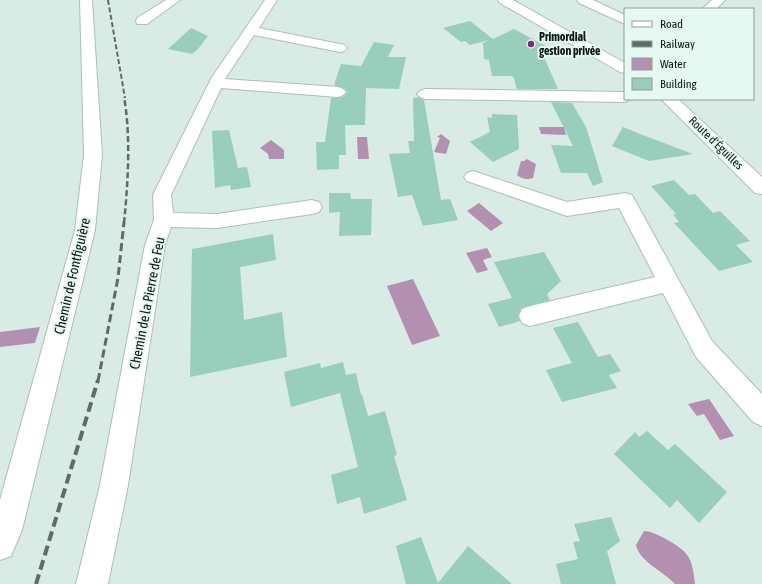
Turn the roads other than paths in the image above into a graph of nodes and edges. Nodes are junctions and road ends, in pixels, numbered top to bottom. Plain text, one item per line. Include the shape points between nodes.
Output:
1 (86, 0) edge
2 (174, 0) edge
3 (271, 0) edge
4 (504, 0) edge
5 (583, 0) edge
6 (719, 0) edge
7 (709, 8) edge
8 (624, 20) edge
9 (142, 21) dead end
10 (251, 30) junction
11 (340, 48) dead end
12 (624, 68) edge
13 (217, 83) junction
14 (338, 92) dead end
15 (425, 94) dead end
16 (624, 97) edge
17 (670, 100) edge
18 (473, 177) dead end
19 (762, 188) edge
20 (312, 207) dead end
21 (164, 220) junction
22 (668, 283) junction
23 (530, 316) dead end
24 (762, 414) edge
25 (0, 545) edge
26 (92, 584) edge

1 - 25 street, Chemin de Fontfiguière via 93,155 85,230 7,530
2 - 9 street
3 - 10 street, Chemin de la Pierre de Feu
4 - 12 street via 614,56
5 - 8 street
6 - 7 street
10 - 11 street
10 - 13 street, Chemin de la Pierre de Feu
13 - 14 street
13 - 21 street, Chemin de la Pierre de Feu via 162,195
15 - 16 street
17 - 19 street, Route d'Éguilles
18 - 22 street via 566,208 625,200
20 - 21 street via 217,221
21 - 26 street, Chemin de la Pierre de Feu via 155,246 114,485
22 - 23 street
22 - 24 street via 704,349

